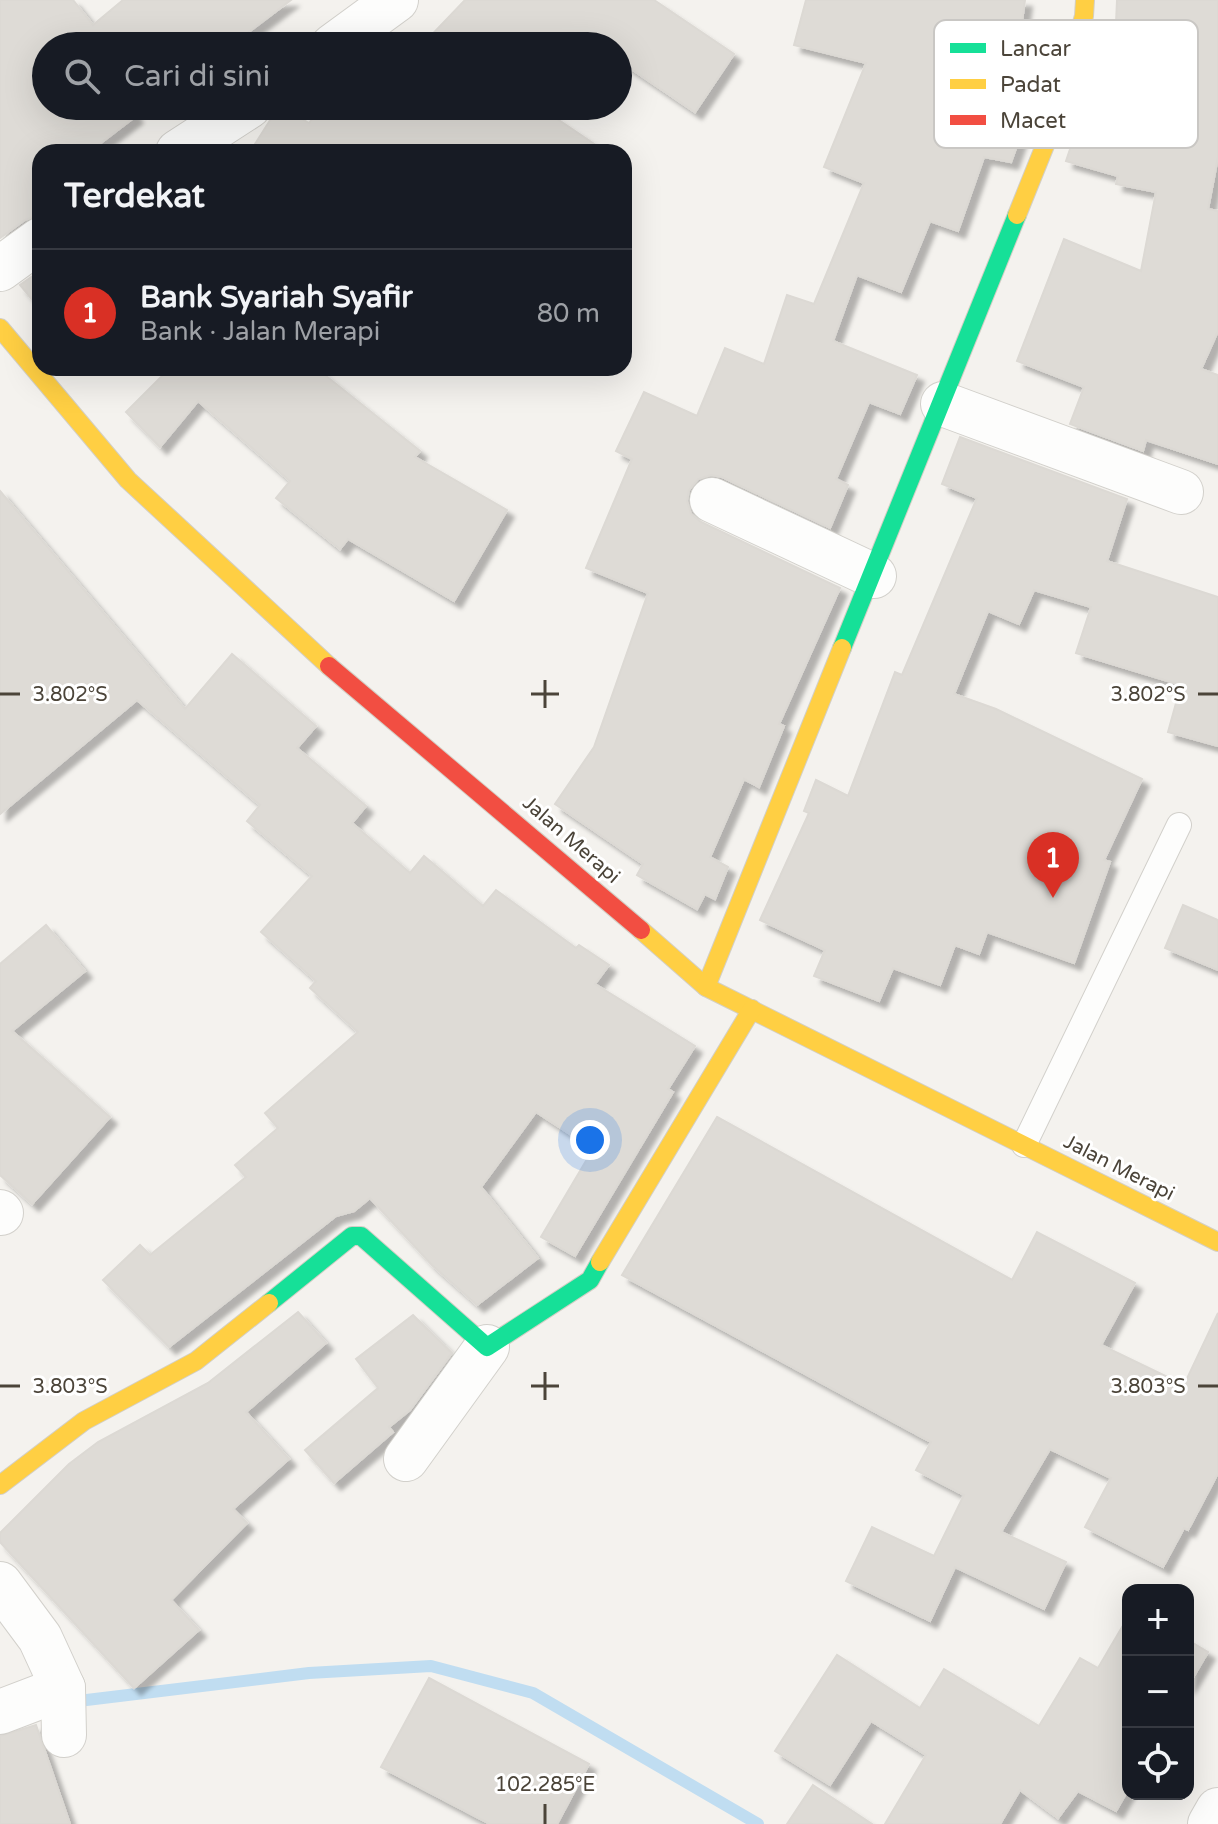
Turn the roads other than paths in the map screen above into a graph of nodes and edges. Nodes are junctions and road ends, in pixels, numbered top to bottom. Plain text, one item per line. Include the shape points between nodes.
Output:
1 (396, 0) edge
2 (1085, 0) edge
3 (1083, 20) edge
4 (352, 32) edge
5 (227, 120) edge
6 (190, 144) edge
7 (1044, 148) edge
8 (32, 246) edge
9 (0, 269) edge
10 (0, 328) edge
11 (32, 366) edge
12 (40, 376) edge
13 (943, 404) junction
14 (1181, 492) dead end
15 (712, 500) dead end
16 (874, 576) junction
17 (1179, 825) dead end
18 (706, 987) junction
19 (752, 1009) junction
20 (1024, 1145) junction
21 (1218, 1242) edge
22 (487, 1347) junction
23 (406, 1459) dead end
24 (0, 1485) edge
25 (0, 1584) edge
26 (0, 1712) edge
27 (1218, 1810) edge
28 (1210, 1824) edge

1 - 4 street
2 - 3 street
5 - 6 street
7 - 13 street
8 - 9 street
10 - 11 street, Jalan Merapi
12 - 18 street, Jalan Merapi via 128,480 320,658
13 - 14 street
13 - 16 street
15 - 16 street
16 - 18 street
17 - 20 lane
18 - 19 street, Jalan Merapi
19 - 20 street, Jalan Merapi
19 - 22 street via 590,1280
20 - 21 street, Jalan Merapi
22 - 23 street
22 - 24 street via 361,1236 352,1236 196,1361 84,1421
25 - 26 street via 40,1638 63,1707
27 - 28 street

